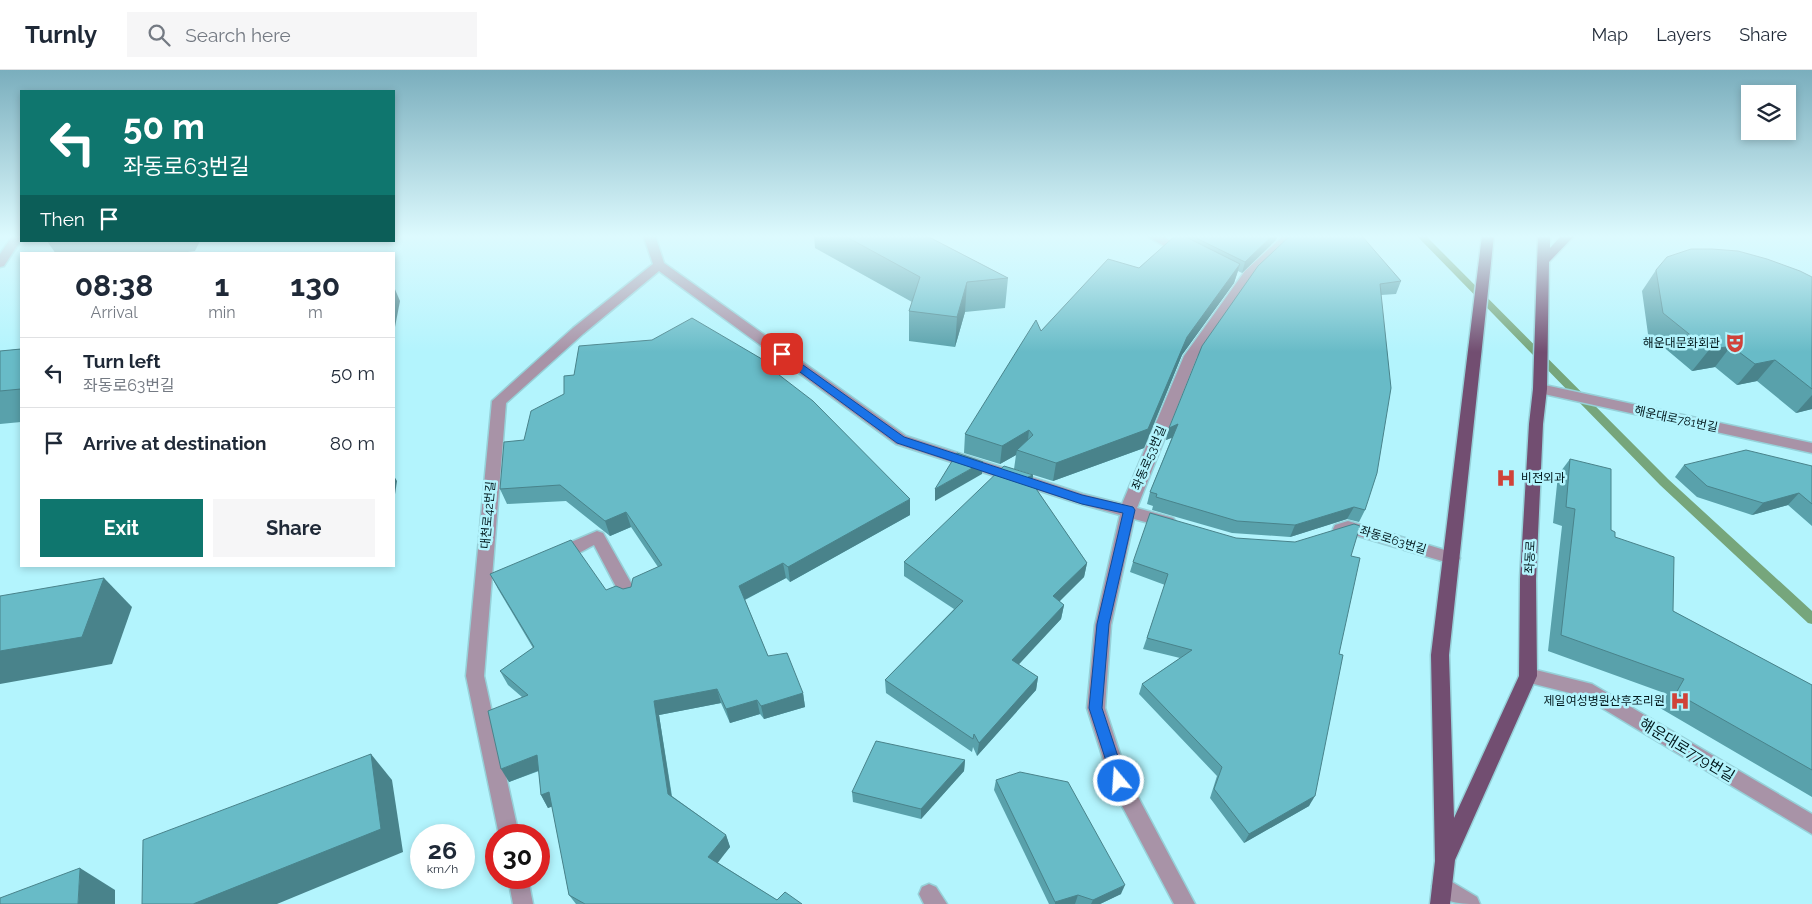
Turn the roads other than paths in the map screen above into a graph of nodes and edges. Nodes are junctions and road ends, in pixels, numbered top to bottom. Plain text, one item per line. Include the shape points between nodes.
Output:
1 (647, 274) edge
2 (670, 274) edge
3 (1249, 274) edge
4 (1483, 274) edge
5 (1543, 274) edge
6 (1540, 389) junction
7 (1812, 448) edge
8 (1129, 510) junction
9 (1185, 527) edge
10 (1323, 535) edge
11 (1452, 558) junction
12 (544, 560) edge
13 (499, 579) edge
14 (482, 587) junction
15 (629, 595) edge
16 (1528, 676) junction
17 (507, 824) edge
18 (1812, 825) edge
19 (1444, 861) junction
20 (520, 889) edge
21 (1441, 895) edge
22 (523, 904) edge
23 (1185, 904) edge
24 (1470, 904) edge

1 - 14 street, 대천로42번길 via 499,401
2 - 8 street via 901,440 1082,499
3 - 8 street, 좌동로53번길 via 1240,279 1191,356
4 - 11 main road, 좌동로
5 - 6 main road, 좌동로
6 - 7 street, 해운대로781번길
6 - 16 main road, 좌동로 via 1528,579
8 - 9 street
8 - 23 street, 좌동로53번길 via 1103,624 1096,708 1119,781
10 - 11 street, 좌동로63번길 via 1348,527
11 - 19 main road, 좌동로 via 1440,655
12 - 15 street via 597,537
13 - 14 street
14 - 17 street, 대천로42번길 via 475,676
16 - 18 street, 해운대로779번길 via 1586,690
16 - 19 main road, 좌동로
19 - 21 main road, 좌동로
20 - 22 street
21 - 24 street, 좌동로

